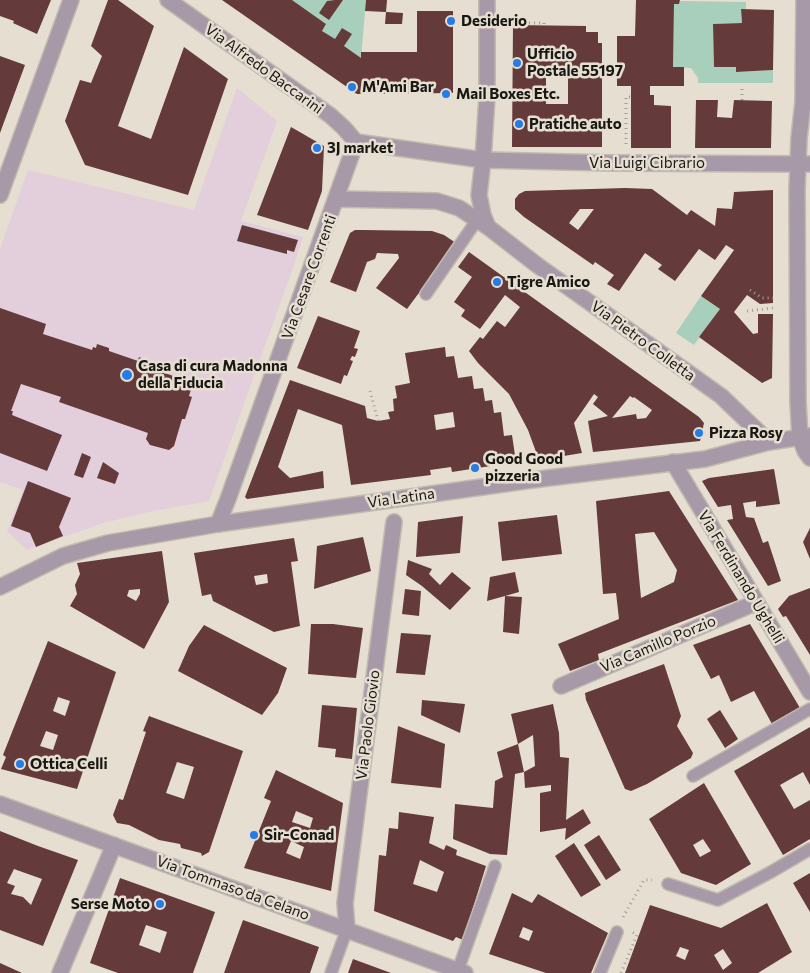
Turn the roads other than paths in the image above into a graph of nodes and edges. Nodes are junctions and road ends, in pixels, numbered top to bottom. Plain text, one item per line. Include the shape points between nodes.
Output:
1 (71, 0) edge
2 (168, 0) edge
3 (487, 0) edge
4 (804, 0) edge
5 (356, 142) junction
6 (483, 160) junction
7 (804, 164) edge
8 (0, 195) edge
9 (337, 199) junction
10 (482, 218) junction
11 (426, 294) dead end
12 (805, 437) edge
13 (770, 442) junction
14 (810, 458) edge
15 (673, 462) junction
16 (394, 522) dead end
17 (218, 524) junction
18 (0, 587) edge
19 (756, 603) junction
20 (560, 686) dead end
21 (810, 692) edge
22 (810, 709) edge
23 (693, 776) dead end
24 (0, 804) edge
25 (114, 845) junction
26 (810, 849) edge
27 (495, 866) dead end
28 (668, 884) road end
29 (346, 929) junction
30 (616, 932) dead end
31 (461, 972) edge
32 (60, 973) edge
33 (331, 973) edge
34 (600, 973) edge

1 - 8 street
2 - 5 street, Via Alfredo Baccarini via 331,116
3 - 6 street
4 - 7 street via 803,102 799,138
5 - 6 street, Via Luigi Cibrario
5 - 9 street, Via Cesare Correnti
6 - 7 street, Via Luigi Cibrario
6 - 10 street via 479,186
7 - 12 street via 798,402
9 - 10 street, Via Pietro Colletta via 437,201
9 - 17 street, Via Cesare Correnti
10 - 11 lane
10 - 13 street, Via Pietro Colletta via 537,265 721,396
12 - 13 street, Via Latina
12 - 14 street via 805,451
13 - 15 street, Via Latina via 705,459
15 - 17 street, Via Latina
15 - 19 street, Via Ferdinando Ughelli
16 - 29 street, Via Paolo Giovio via 345,904
17 - 18 street, Via Latina via 75,552
19 - 20 street, Via Camillo Porzio
19 - 21 street, Via Ferdinando Ughelli
22 - 23 lane
24 - 25 street, Via Tommaso da Celano
25 - 29 street, Via Tommaso da Celano
25 - 32 street
26 - 28 lane via 718,900
27 - 31 lane
29 - 31 street, Via Tommaso da Celano
29 - 33 lane
30 - 34 lane

